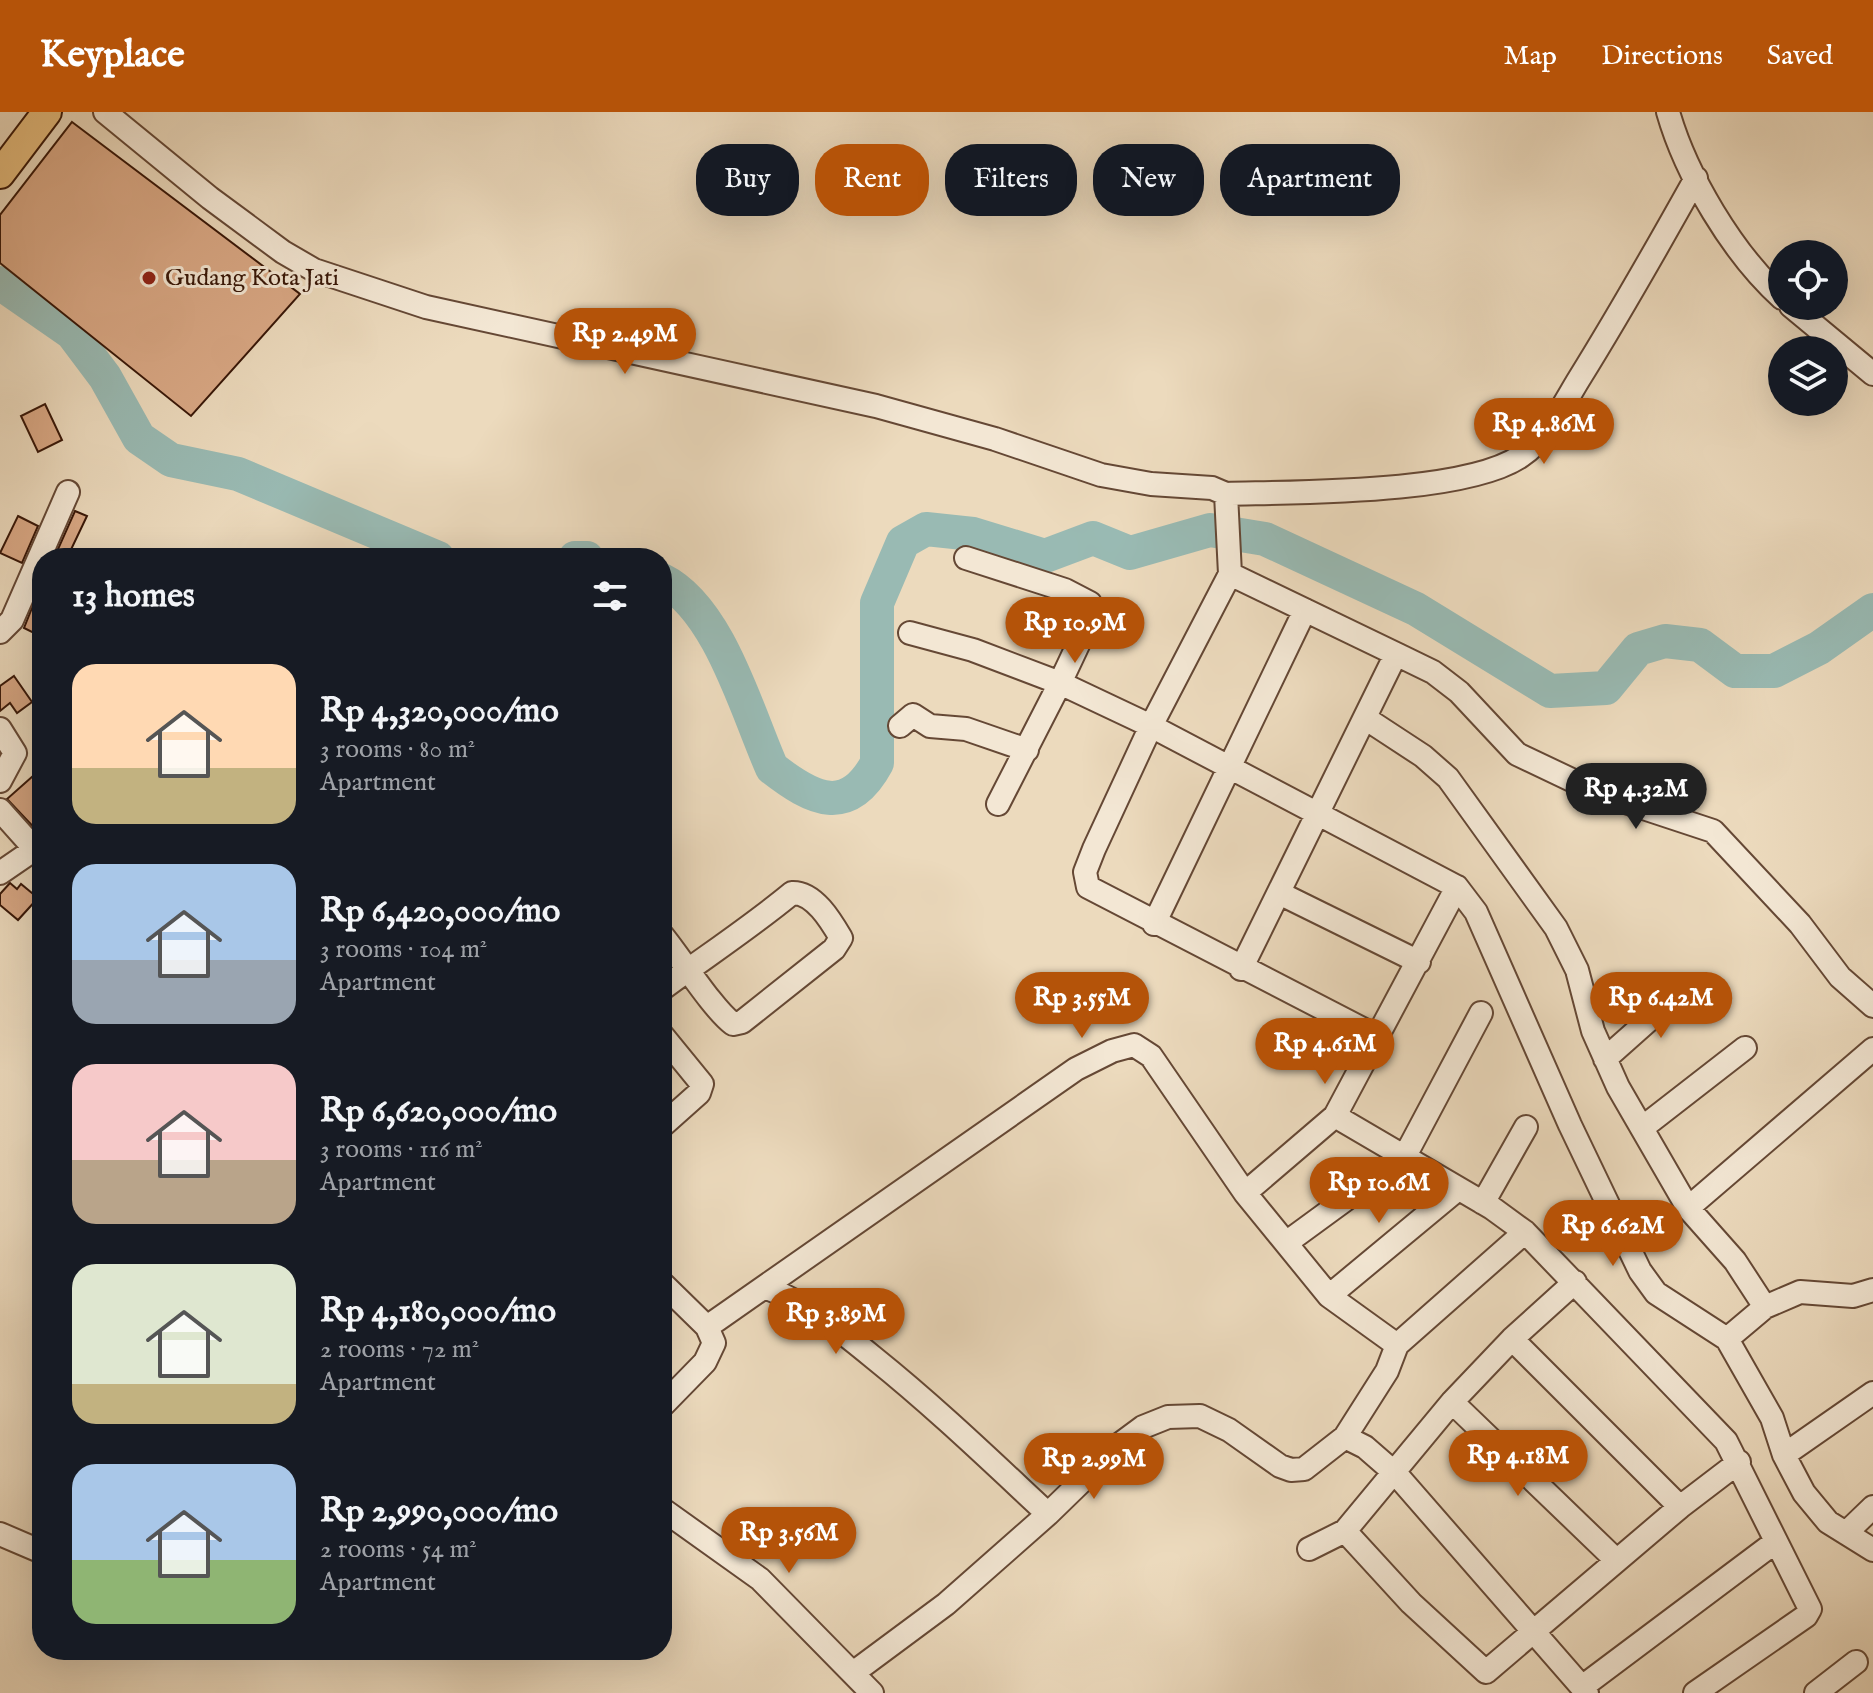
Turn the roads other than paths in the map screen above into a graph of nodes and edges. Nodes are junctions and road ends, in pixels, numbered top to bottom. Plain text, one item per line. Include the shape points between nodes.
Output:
1 (47, 112) edge
2 (105, 112) edge
3 (1668, 112) edge
4 (0, 174) edge
5 (1696, 178) junction
6 (1768, 283) edge
7 (1808, 320) edge
8 (1873, 374) edge
9 (68, 492) dead end
10 (1228, 501) junction
11 (44, 548) edge
12 (966, 558) dead end
13 (1230, 563) junction
14 (32, 576) edge
15 (1305, 610) junction
16 (0, 632) edge
17 (910, 633) dead end
18 (1396, 654) junction
19 (1060, 683) junction
20 (1365, 718) junction
21 (900, 726) dead end
22 (1151, 726) junction
23 (0, 729) edge
24 (1027, 750) junction
25 (1230, 768) junction
26 (0, 781) edge
27 (998, 804) dead end
28 (0, 810) edge
29 (1318, 815) junction
30 (32, 846) edge
31 (32, 856) edge
32 (0, 873) edge
33 (1457, 887) junction
34 (1279, 893) junction
35 (1154, 924) junction
36 (672, 947) edge
37 (1419, 962) junction
38 (690, 968) junction
39 (1241, 969) junction
40 (672, 982) edge
41 (1686, 987) dead end
42 (1873, 1005) edge
43 (1481, 1013) dead end
44 (1378, 1037) junction
45 (672, 1047) edge
46 (1745, 1048) dead end
47 (1873, 1049) edge
48 (1605, 1059) junction
49 (1335, 1116) junction
50 (672, 1117) edge
51 (1526, 1127) dead end
52 (1642, 1128) junction
53 (1405, 1156) junction
54 (1458, 1189) junction
55 (1245, 1193) junction
56 (1483, 1203) junction
57 (1688, 1208) junction
58 (1525, 1232) junction
59 (1286, 1243) junction
60 (1575, 1282) junction
61 (767, 1288) junction
62 (1873, 1290) edge
63 (672, 1293) edge
64 (1329, 1296) junction
65 (1765, 1307) junction
66 (707, 1327) junction
67 (1512, 1339) junction
68 (1727, 1339) junction
69 (1397, 1345) junction
70 (1873, 1393) edge
71 (672, 1395) edge
72 (1452, 1402) junction
73 (1345, 1437) junction
74 (1784, 1455) junction
75 (1739, 1462) junction
76 (1396, 1474) junction
77 (1680, 1507) junction
78 (1873, 1507) edge
79 (1048, 1514) junction
80 (672, 1516) edge
81 (1345, 1531) junction
82 (1846, 1533) junction
83 (0, 1534) edge
84 (1774, 1543) junction
85 (32, 1548) edge
86 (1309, 1549) dead end
87 (1873, 1550) edge
88 (1616, 1560) junction
89 (1535, 1631) junction
90 (1856, 1662) dead end
91 (853, 1673) junction
92 (1585, 1690) edge
93 (872, 1693) edge
94 (1695, 1693) edge
95 (1816, 1693) edge

1 - 4 main road
2 - 10 street via 283,252 362,288 426,307 876,406 1101,475 1212,488
3 - 5 street
5 - 6 street via 1737,249
5 - 10 street via 1549,427 1521,456 1488,471 1439,480
7 - 8 street
9 - 11 street
10 - 13 street
12 - 19 street via 1090,603 1092,615
13 - 15 street
13 - 22 street
14 - 16 street
15 - 18 street
15 - 25 street
17 - 19 street
18 - 20 street
18 - 42 street via 1459,692 1517,754 1601,794 1713,831 1800,924 1840,977
19 - 22 street
19 - 24 street
20 - 29 street
20 - 48 street via 1448,778 1506,855 1556,928 1577,970
21 - 24 street via 913,715 930,726 966,729
22 - 25 street
22 - 35 street via 1085,872 1088,887
23 - 26 street via 15,753
24 - 27 street
25 - 29 street
25 - 35 street
28 - 30 street
29 - 33 street
29 - 34 street
31 - 32 street
33 - 37 street
33 - 68 street via 1476,912 1640,1271 1656,1293
34 - 37 street
34 - 39 street
35 - 39 street
36 - 38 street
37 - 44 street
38 - 38 street via 792,893 813,901 841,938 834,949 733,1024
38 - 40 street
39 - 44 street
41 - 48 street
43 - 53 street
44 - 49 street
45 - 50 street via 702,1084
46 - 52 street
47 - 57 street
48 - 52 street
49 - 53 street
49 - 55 street
51 - 56 street
52 - 57 street
53 - 54 street
53 - 59 street
54 - 56 street
54 - 64 street
55 - 59 street
55 - 61 street via 1151,1056 1134,1045 1076,1069
56 - 58 street
57 - 65 street via 1735,1261
58 - 60 street
58 - 69 street
59 - 64 street
60 - 67 street
60 - 75 street via 1726,1441
61 - 66 street
61 - 79 street via 847,1335
62 - 65 street via 1853,1296 1800,1292
63 - 66 street
64 - 69 street
65 - 68 street
66 - 71 street via 712,1352
67 - 72 street
67 - 77 street
68 - 74 street via 1772,1418
69 - 73 street via 1387,1371
70 - 74 street
72 - 76 street
72 - 88 street
73 - 76 street
73 - 79 street via 1304,1469 1291,1470 1200,1416 1168,1417 1120,1444
74 - 82 street via 1804,1493 1828,1522
75 - 77 street
75 - 84 street
76 - 81 street
76 - 89 street
77 - 88 street
78 - 82 street
79 - 91 street via 946,1604
80 - 91 street via 760,1579
81 - 86 street
81 - 89 street via 1484,1672
82 - 87 street
83 - 85 street
84 - 92 street
84 - 94 street via 1808,1601 1806,1616
88 - 89 street
89 - 92 street
90 - 95 street
91 - 93 street

